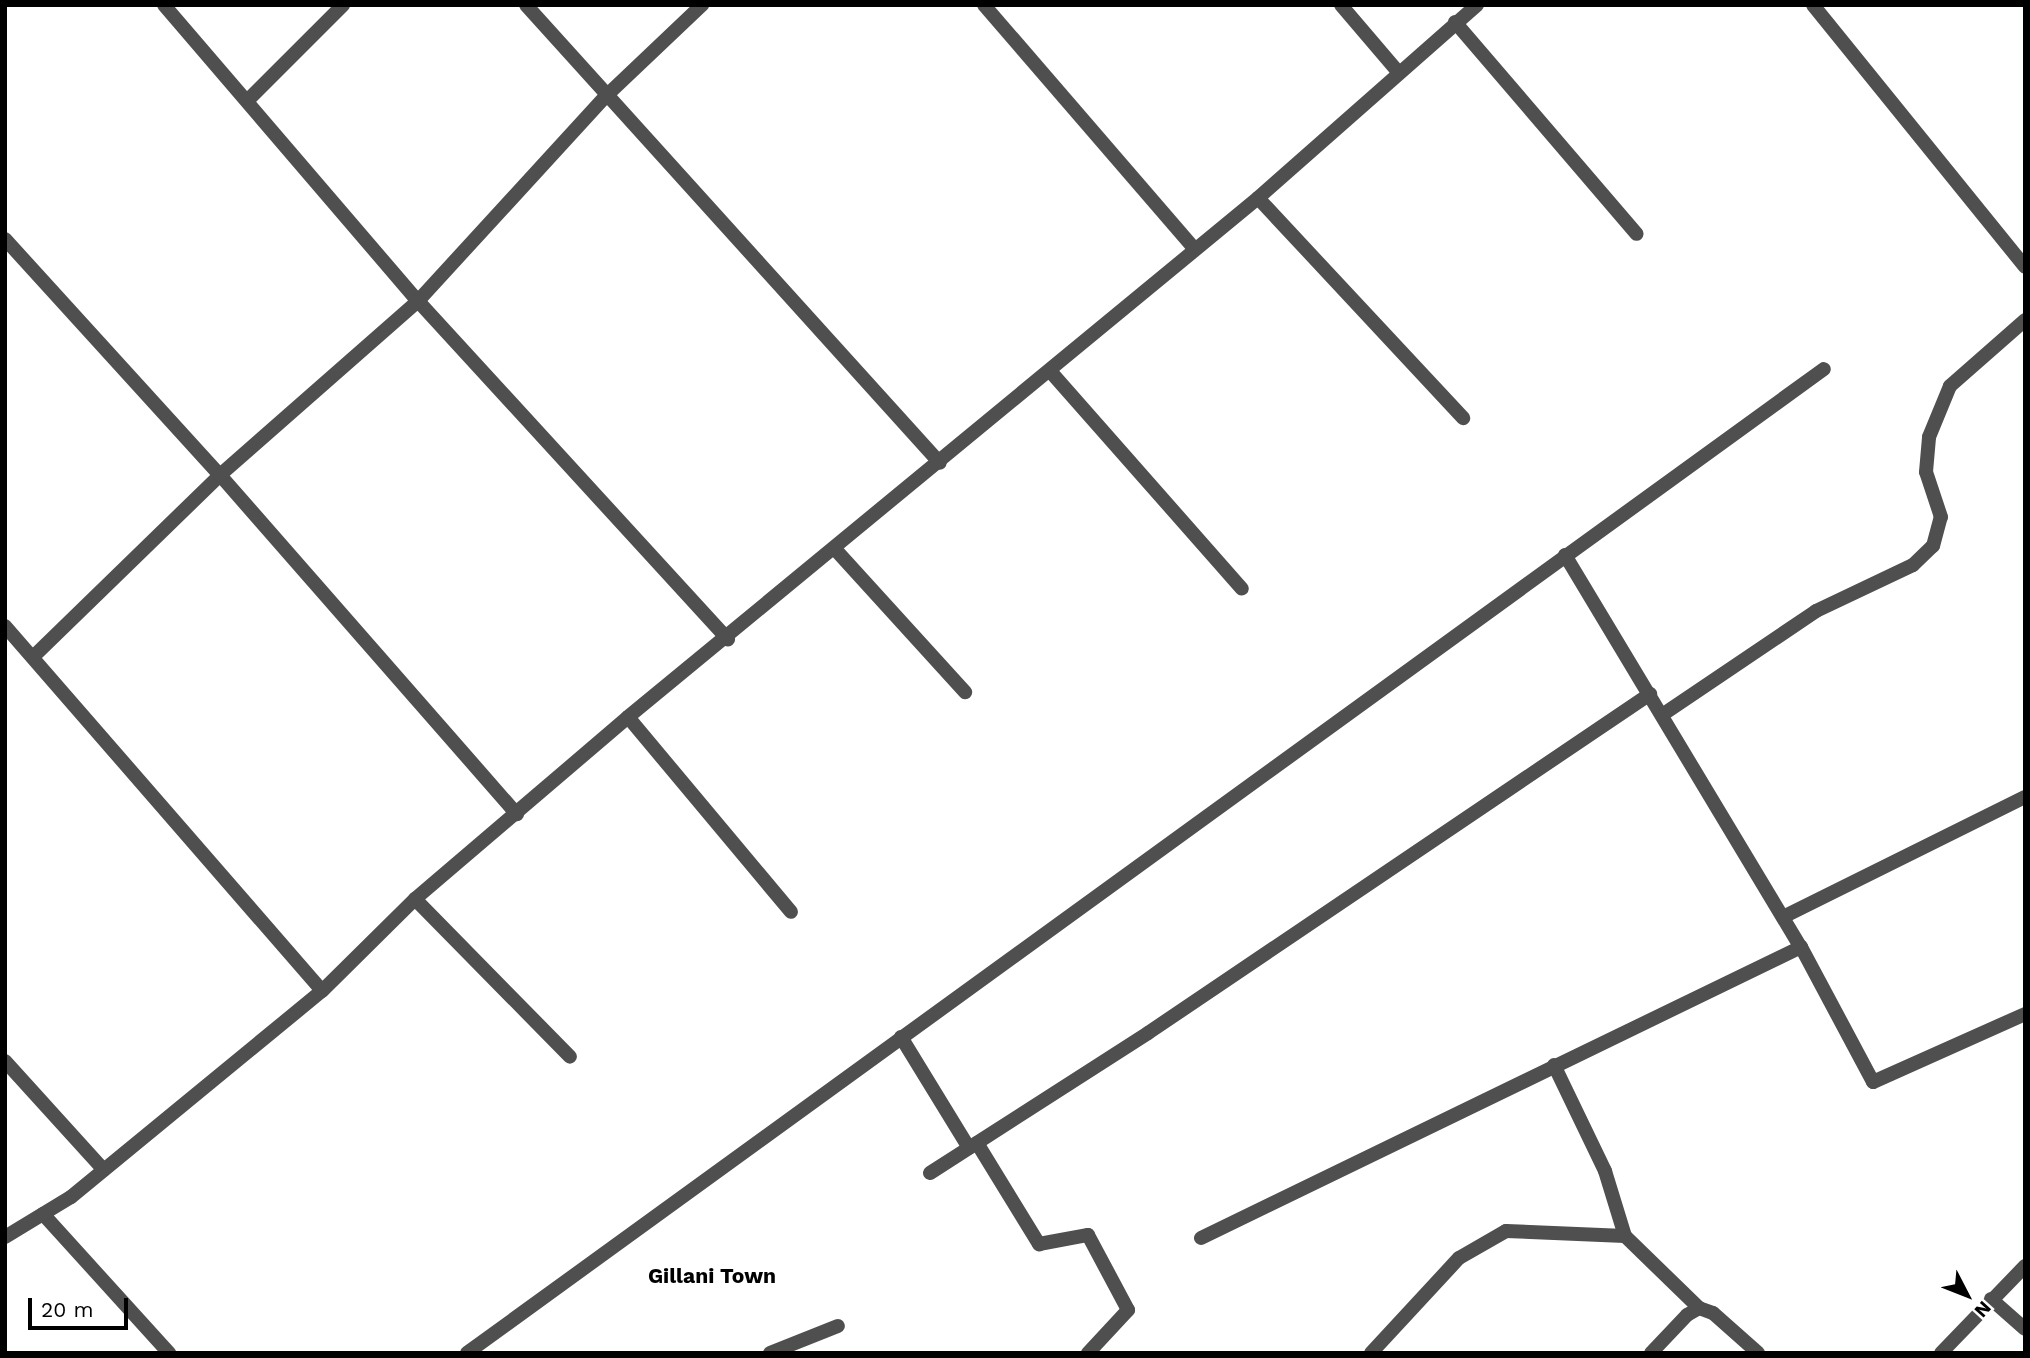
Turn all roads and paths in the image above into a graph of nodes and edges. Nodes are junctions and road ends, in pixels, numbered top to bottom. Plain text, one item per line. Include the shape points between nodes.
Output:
1 (164, 5) edge
2 (343, 5) edge
3 (526, 5) edge
4 (702, 5) edge
5 (984, 5) edge
6 (1341, 5) edge
7 (1477, 5) edge
8 (1813, 5) edge
9 (1455, 22) junction
10 (1399, 73) junction
11 (605, 96) junction
12 (249, 99) junction
13 (1258, 198) junction
14 (1637, 234) dead end
15 (5, 239) edge
16 (1193, 247) junction
17 (2025, 267) edge
18 (418, 300) junction
19 (2025, 320) edge
20 (1824, 369) dead end
21 (1050, 371) junction
22 (1463, 418) dead end
23 (940, 463) junction
24 (220, 475) junction
25 (834, 548) junction
26 (1565, 555) junction
27 (1242, 589) dead end
28 (9, 636) edge
29 (728, 639) junction
30 (34, 656) junction
31 (965, 692) dead end
32 (1650, 694) junction
33 (1662, 715) junction
34 (628, 717) junction
35 (2025, 797) edge
36 (517, 814) junction
37 (415, 899) junction
38 (791, 912) dead end
39 (1783, 917) junction
40 (1801, 947) junction
41 (322, 990) junction
42 (2025, 1014) edge
43 (901, 1037) junction
44 (570, 1057) dead end
45 (5, 1061) edge
46 (1554, 1065) junction
47 (973, 1145) junction
48 (104, 1170) junction
49 (930, 1173) dead end
50 (43, 1214) junction
51 (1625, 1236) junction
52 (5, 1237) edge
53 (1201, 1238) dead end
54 (2025, 1266) edge
55 (1991, 1299) junction
56 (1699, 1308) junction
57 (838, 1326) dead end
58 (2025, 1329) edge
59 (169, 1353) edge
60 (467, 1353) edge
61 (770, 1353) edge
62 (1088, 1353) edge
63 (1371, 1353) edge
64 (1651, 1353) edge
65 (1758, 1353) edge
66 (1941, 1353) edge

1 - 12 street
2 - 12 street
3 - 11 street
4 - 11 street
5 - 16 street
6 - 10 street
7 - 9 street
8 - 17 street
9 - 10 street
9 - 14 street
10 - 13 street
11 - 18 street
11 - 23 street
12 - 18 street
13 - 16 street
13 - 22 street
15 - 24 street
16 - 21 street
18 - 24 street
18 - 29 street
19 - 33 street via 1950,386 1929,437 1927,472 1941,516 1933,546 1913,565 1816,611
20 - 26 street
21 - 23 street
21 - 27 street
23 - 25 street
24 - 30 street
24 - 36 street
25 - 29 street
25 - 31 street
26 - 32 street
26 - 43 street
28 - 30 street
29 - 34 street
30 - 41 street
32 - 33 street
32 - 47 street
33 - 39 street
34 - 36 street
34 - 38 street
35 - 39 street
36 - 37 street
37 - 41 street
37 - 44 street
39 - 40 street
40 - 42 street via 1873,1082
40 - 46 street
41 - 48 street
43 - 47 street
43 - 60 street
45 - 48 street
46 - 51 street via 1605,1171
46 - 53 street
47 - 49 street
47 - 62 street via 1039,1244 1088,1236 1128,1310
48 - 50 street
50 - 52 street
50 - 59 street
51 - 56 street
51 - 63 street via 1506,1231 1459,1258
54 - 55 street
55 - 58 street
55 - 66 street
56 - 64 street
56 - 65 street via 1713,1313
57 - 61 street

